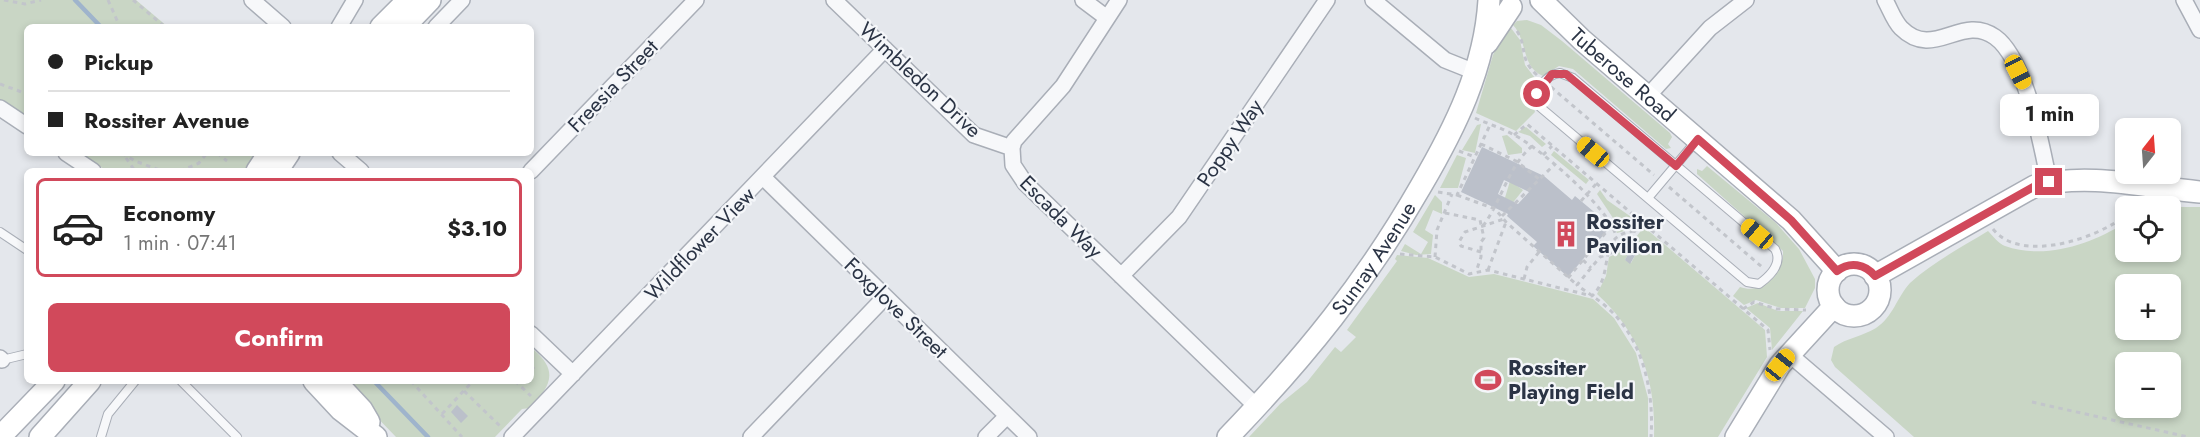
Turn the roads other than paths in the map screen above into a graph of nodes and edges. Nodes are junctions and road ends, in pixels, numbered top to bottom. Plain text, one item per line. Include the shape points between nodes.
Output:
1 (252, 0) edge
2 (355, 0) edge
3 (408, 0) edge
4 (430, 0) edge
5 (462, 0) edge
6 (696, 0) edge
7 (834, 0) edge
8 (1083, 0) edge
9 (1119, 0) edge
10 (1326, 0) edge
11 (1373, 0) edge
12 (1489, 0) edge
13 (1533, 0) edge
14 (1541, 0) edge
15 (1746, 0) edge
16 (1885, 0) edge
17 (2184, 0) edge
18 (1503, 4) edge
19 (1107, 18) junction
20 (280, 24) edge
21 (341, 24) edge
22 (384, 24) edge
23 (407, 24) edge
24 (439, 24) edge
25 (2200, 30) edge
26 (885, 49) junction
27 (1478, 63) junction
28 (1648, 96) junction
29 (0, 108) edge
30 (24, 124) edge
31 (1698, 139) junction
32 (1012, 148) junction
33 (70, 156) edge
34 (344, 156) edge
35 (1676, 166) junction
36 (88, 168) edge
37 (358, 168) edge
38 (534, 168) edge
39 (764, 178) junction
40 (2049, 182) junction
41 (2200, 192) edge
42 (1648, 198) junction
43 (0, 232) edge
44 (24, 248) edge
45 (1837, 271) junction
46 (1121, 276) junction
47 (1875, 276) junction
48 (885, 297) junction
49 (1834, 306) junction
50 (534, 337) edge
51 (24, 355) edge
52 (1780, 356) junction
53 (1, 359) edge
54 (573, 374) junction
55 (51, 384) edge
56 (87, 384) edge
57 (133, 384) edge
58 (184, 384) edge
59 (317, 384) edge
60 (338, 384) edge
61 (1257, 407) junction
62 (1007, 416) junction
63 (515, 432) edge
64 (0, 437) edge
65 (40, 437) edge
66 (101, 437) edge
67 (237, 437) edge
68 (377, 437) edge
69 (751, 437) edge
70 (986, 437) edge
71 (1029, 437) edge
72 (1228, 437) edge
73 (1736, 437) edge
74 (1886, 437) edge

1 - 20 street
2 - 21 street
3 - 22 street
4 - 23 street
5 - 24 street
6 - 38 street, Freesia Street
7 - 26 street, Wimbledon Drive
8 - 19 street
9 - 19 street, Escada Way
10 - 46 street, Poppy Way via 1184,211
11 - 27 street via 1445,60
12 - 27 street, Sunray Avenue
13 - 18 street via 1526,5
14 - 28 street, Tuberose Road
15 - 28 street via 1710,28
16 - 40 street via 1898,24 1912,36 1936,41 1972,29 2001,42 2028,92
17 - 25 street
18 - 27 street, Sunray Avenue
19 - 32 street, Escada Way via 1063,86
26 - 32 street, Wimbledon Drive via 974,135
26 - 39 street, Wildflower View
27 - 61 street, Sunray Avenue via 1447,143 1388,241 1325,330
28 - 31 street, Tuberose Road
29 - 30 street
31 - 35 lane
31 - 45 street, Tuberose Road via 1791,220
32 - 46 street, Escada Way via 1012,165 1019,176
33 - 36 street
34 - 37 street
35 - 42 lane
35 - 42 lane via 1775,249 1778,259 1770,274 1759,284 1747,282
35 - 42 lane via 1573,78 1552,74 1545,82 1537,94 1540,107
39 - 48 street, Foxglove Street
39 - 54 street, Wildflower View
40 - 41 street via 2081,180
40 - 47 street via 2035,186
43 - 44 lane
45 - 47 street via 1857,265
45 - 49 street via 1828,288
46 - 61 street, Escada Way
47 - 49 street via 1879,298 1868,312 1852,316
48 - 62 street, Foxglove Street
48 - 69 street
49 - 52 street
50 - 54 street
51 - 53 lane
52 - 73 street
52 - 74 street
54 - 63 street, Wildflower View
55 - 64 street
56 - 65 street
57 - 66 lane via 108,414
58 - 67 lane
59 - 68 street via 341,410
60 - 68 street via 362,410
61 - 72 street, Sunray Avenue
62 - 70 street
62 - 71 street, Foxglove Street

